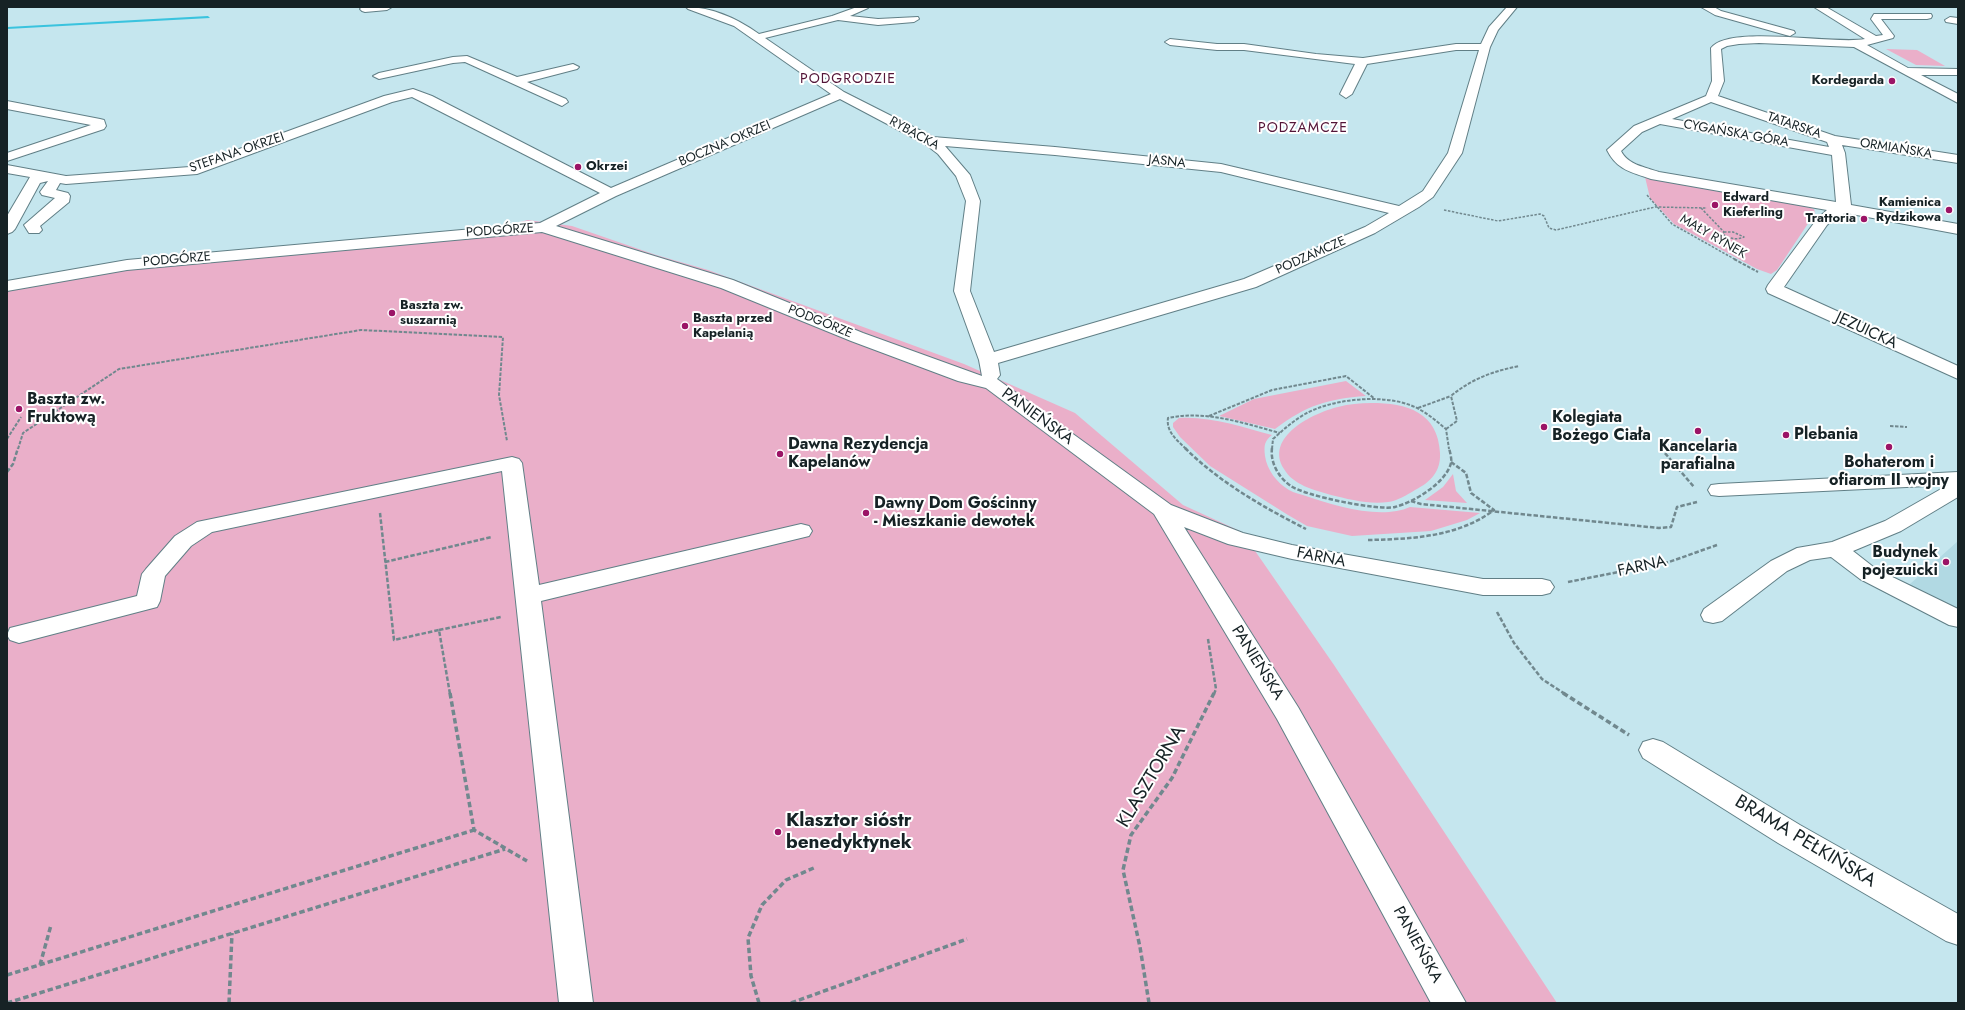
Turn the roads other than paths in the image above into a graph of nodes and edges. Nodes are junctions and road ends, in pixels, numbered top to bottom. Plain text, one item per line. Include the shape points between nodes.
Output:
1 (386, 7) edge
2 (691, 7) edge
3 (1512, 7) edge
4 (1706, 7) edge
5 (1818, 7) edge
6 (1917, 7) edge
7 (863, 8) dead end
8 (364, 9) dead end
9 (837, 17) junction
10 (914, 19) dead end
11 (758, 37) junction
12 (1876, 40) junction
13 (1170, 42) dead end
14 (1820, 42) junction
15 (1856, 44) junction
16 (1484, 53) junction
17 (1363, 61) junction
18 (573, 68) dead end
19 (1906, 71) junction
20 (1958, 72) edge
21 (516, 81) junction
22 (413, 93) junction
23 (840, 94) junction
24 (1346, 94) dead end
25 (1711, 98) junction
26 (1958, 100) edge
27 (562, 102) dead end
28 (7, 104) edge
29 (1657, 120) junction
30 (930, 141) junction
31 (1836, 146) junction
32 (7, 157) edge
33 (1958, 159) edge
34 (7, 169) edge
35 (50, 177) junction
36 (611, 193) junction
37 (1844, 208) junction
38 (1400, 211) junction
39 (7, 228) edge
40 (543, 228) junction
41 (1958, 229) edge
42 (34, 230) dead end
43 (7, 286) edge
44 (988, 360) junction
45 (1954, 367) edge
46 (993, 384) junction
47 (1958, 478) edge
48 (1958, 488) edge
49 (1719, 490) dead end
50 (1163, 510) junction
51 (801, 531) dead end
52 (1836, 549) junction
53 (1542, 587) road end
54 (528, 596) junction
55 (1713, 615) dead end
56 (1958, 619) edge
57 (19, 634) dead end
58 (1653, 750) road end
59 (1958, 931) edge
60 (576, 1003) edge
61 (1449, 1003) edge

1 - 8 street
2 - 11 street, RYBACKA via 738,24
3 - 16 street, PODZAMCZE via 1493,29
4 - 14 street via 1718,13
5 - 12 street
6 - 12 street via 1927,16 1878,16 1876,19 1889,36
7 - 9 street
9 - 10 street via 878,22
9 - 11 street
11 - 23 street, RYBACKA
12 - 15 street
13 - 17 street via 1244,47
14 - 15 street
14 - 25 street via 1746,40 1718,45 1718,81
15 - 19 street
16 - 17 street via 1441,57 1412,52
16 - 38 street, PODZAMCZE via 1455,153 1428,194
17 - 24 street
18 - 21 street
19 - 20 street
19 - 26 street
21 - 22 street via 467,59 374,73
21 - 27 street
22 - 35 street, STEFANA OKRZEI via 362,108 192,171 66,180
22 - 36 street
23 - 30 street, RYBACKA
23 - 36 street, BOCZNA OKRZEI
25 - 29 street, CYGAŃSKA GÓRA
25 - 31 street, TATARSKA
28 - 32 street via 100,123 100,126
29 - 31 street, CYGAŃSKA GÓRA
29 - 37 street, CYGAŃSKA GÓRA via 1638,129 1614,150 1619,160 1645,173
30 - 38 street, JASNA via 1221,168
30 - 44 street, RYBACKA via 943,151 963,175 973,201 962,291
31 - 33 street, ORMIAŃSKA
31 - 37 street, TATARSKA
34 - 35 street, STEFANA OKRZEI
35 - 39 street via 35,180
35 - 42 street via 47,192 63,196 62,202 32,225
36 - 40 street
37 - 41 street
37 - 45 street, JEZUICKA via 1830,214 1822,222 1778,285
38 - 44 street, PODZAMCZE via 1370,230 1250,283
40 - 43 street, PODGÓRZE via 127,265
40 - 46 street, PODGÓRZE via 727,284 857,337 965,377
44 - 46 street, RYBACKA
46 - 50 street, PANIEŃSKA
47 - 49 street
48 - 52 street via 1893,526
50 - 53 street, FARNA via 1236,539 1367,567 1483,588
50 - 61 street, PANIEŃSKA via 1288,714
51 - 54 street
52 - 55 street via 1805,553 1779,566
52 - 56 street via 1868,574
54 - 57 street via 512,463 205,527 183,541 154,574 148,601
54 - 60 street
58 - 59 street, BRAMA PEŁKIŃSKA via 1789,834

